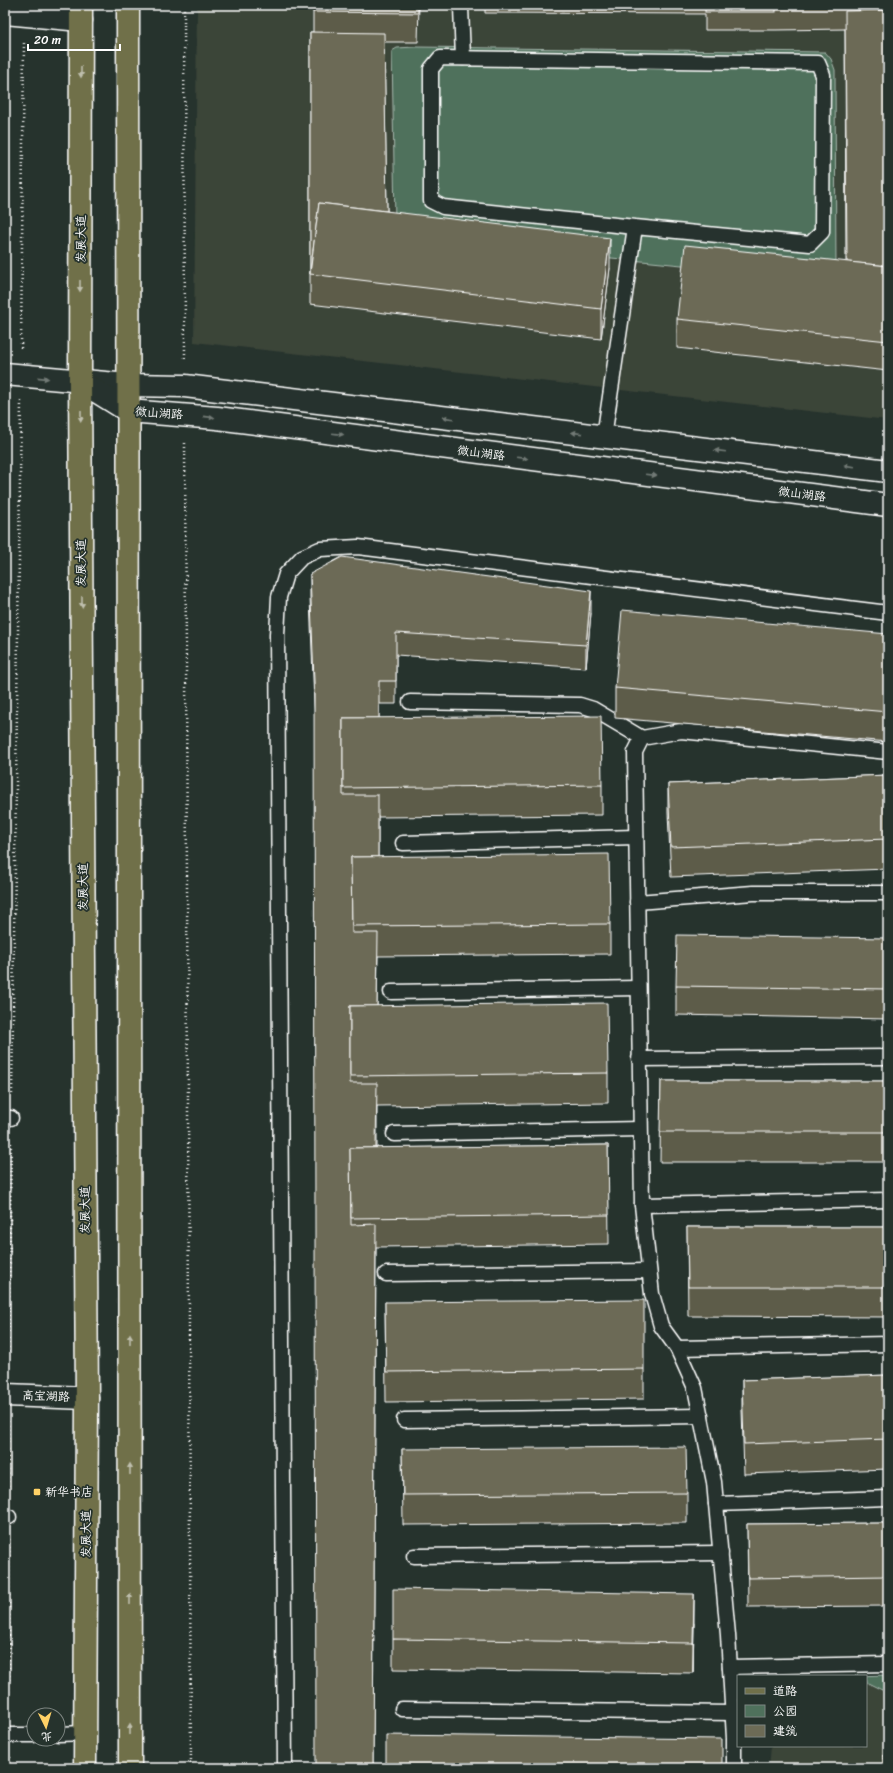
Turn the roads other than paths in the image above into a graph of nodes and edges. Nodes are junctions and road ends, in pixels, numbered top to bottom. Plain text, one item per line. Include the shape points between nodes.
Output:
1 (128, 5) edge
2 (461, 7) dead end
3 (81, 12) edge
4 (15, 14) edge
5 (463, 58) junction
6 (635, 227) junction
7 (13, 375) edge
8 (80, 382) junction
9 (128, 385) junction
10 (128, 411) junction
11 (604, 437) junction
12 (888, 471) edge
13 (888, 506) edge
14 (888, 613) edge
15 (410, 702) dead end
16 (642, 738) junction
17 (888, 752) edge
18 (636, 837) junction
19 (403, 843) dead end
20 (888, 893) edge
21 (637, 902) junction
22 (638, 988) junction
23 (390, 992) dead end
24 (888, 1057) edge
25 (639, 1059) junction
26 (640, 1129) junction
27 (394, 1134) dead end
28 (888, 1200) edge
29 (642, 1205) junction
30 (649, 1271) junction
31 (386, 1274) dead end
32 (888, 1344) edge
33 (677, 1348) junction
34 (6, 1395) edge
35 (86, 1398) junction
36 (701, 1416) junction
37 (404, 1420) dead end
38 (888, 1498) edge
39 (716, 1504) junction
40 (721, 1553) junction
41 (414, 1556) dead end
42 (888, 1664) edge
43 (730, 1667) junction
44 (402, 1709) dead end
45 (733, 1713) junction
46 (26, 1734) edge
47 (66, 1734) edge
48 (86, 1734) junction
49 (7, 1735) edge
50 (85, 1768) edge
51 (130, 1768) edge
52 (285, 1768) edge
53 (734, 1768) edge

1 - 9 main road
2 - 5 lane
3 - 4 street
3 -> 8 main road, 发展大道
5 - 6 lane via 440,58 431,69 431,200 443,207
5 - 6 lane via 818,63 823,75 822,232 810,244
6 - 11 lane
7 -> 8 street, 微山湖路
8 - 9 street, 微山湖路
8 - 10 street, 微山湖路
8 -> 35 main road, 发展大道
9 - 10 main road
11 -> 9 street, 微山湖路 via 185,386
10 -> 13 street, 微山湖路 via 185,415
51 -> 10 main road
12 -> 11 street, 微山湖路
14 - 52 lane via 358,547 320,549 302,557 286,574 279,597 277,635
15 - 16 lane via 580,705
16 - 17 lane via 681,732
16 - 18 lane via 635,752
18 - 19 lane
18 - 21 lane
20 - 21 lane via 753,893
21 - 22 lane
22 - 23 lane
22 - 25 lane
24 - 25 lane
25 - 26 lane
26 - 27 lane
26 - 29 lane
28 - 29 lane
29 - 30 lane
30 - 31 lane
30 - 33 lane via 661,1326
32 - 33 lane
33 - 36 lane via 695,1388
34 - 35 street, 高宝湖路
35 - 48 main road, 发展大道
36 - 37 lane
36 - 39 lane
38 - 39 lane
39 - 40 lane
40 - 41 lane
40 - 43 lane
42 - 43 lane
43 - 45 lane
44 - 45 lane
45 - 53 lane
46 - 49 lane
47 - 48 lane
48 - 50 main road, 发展大道

